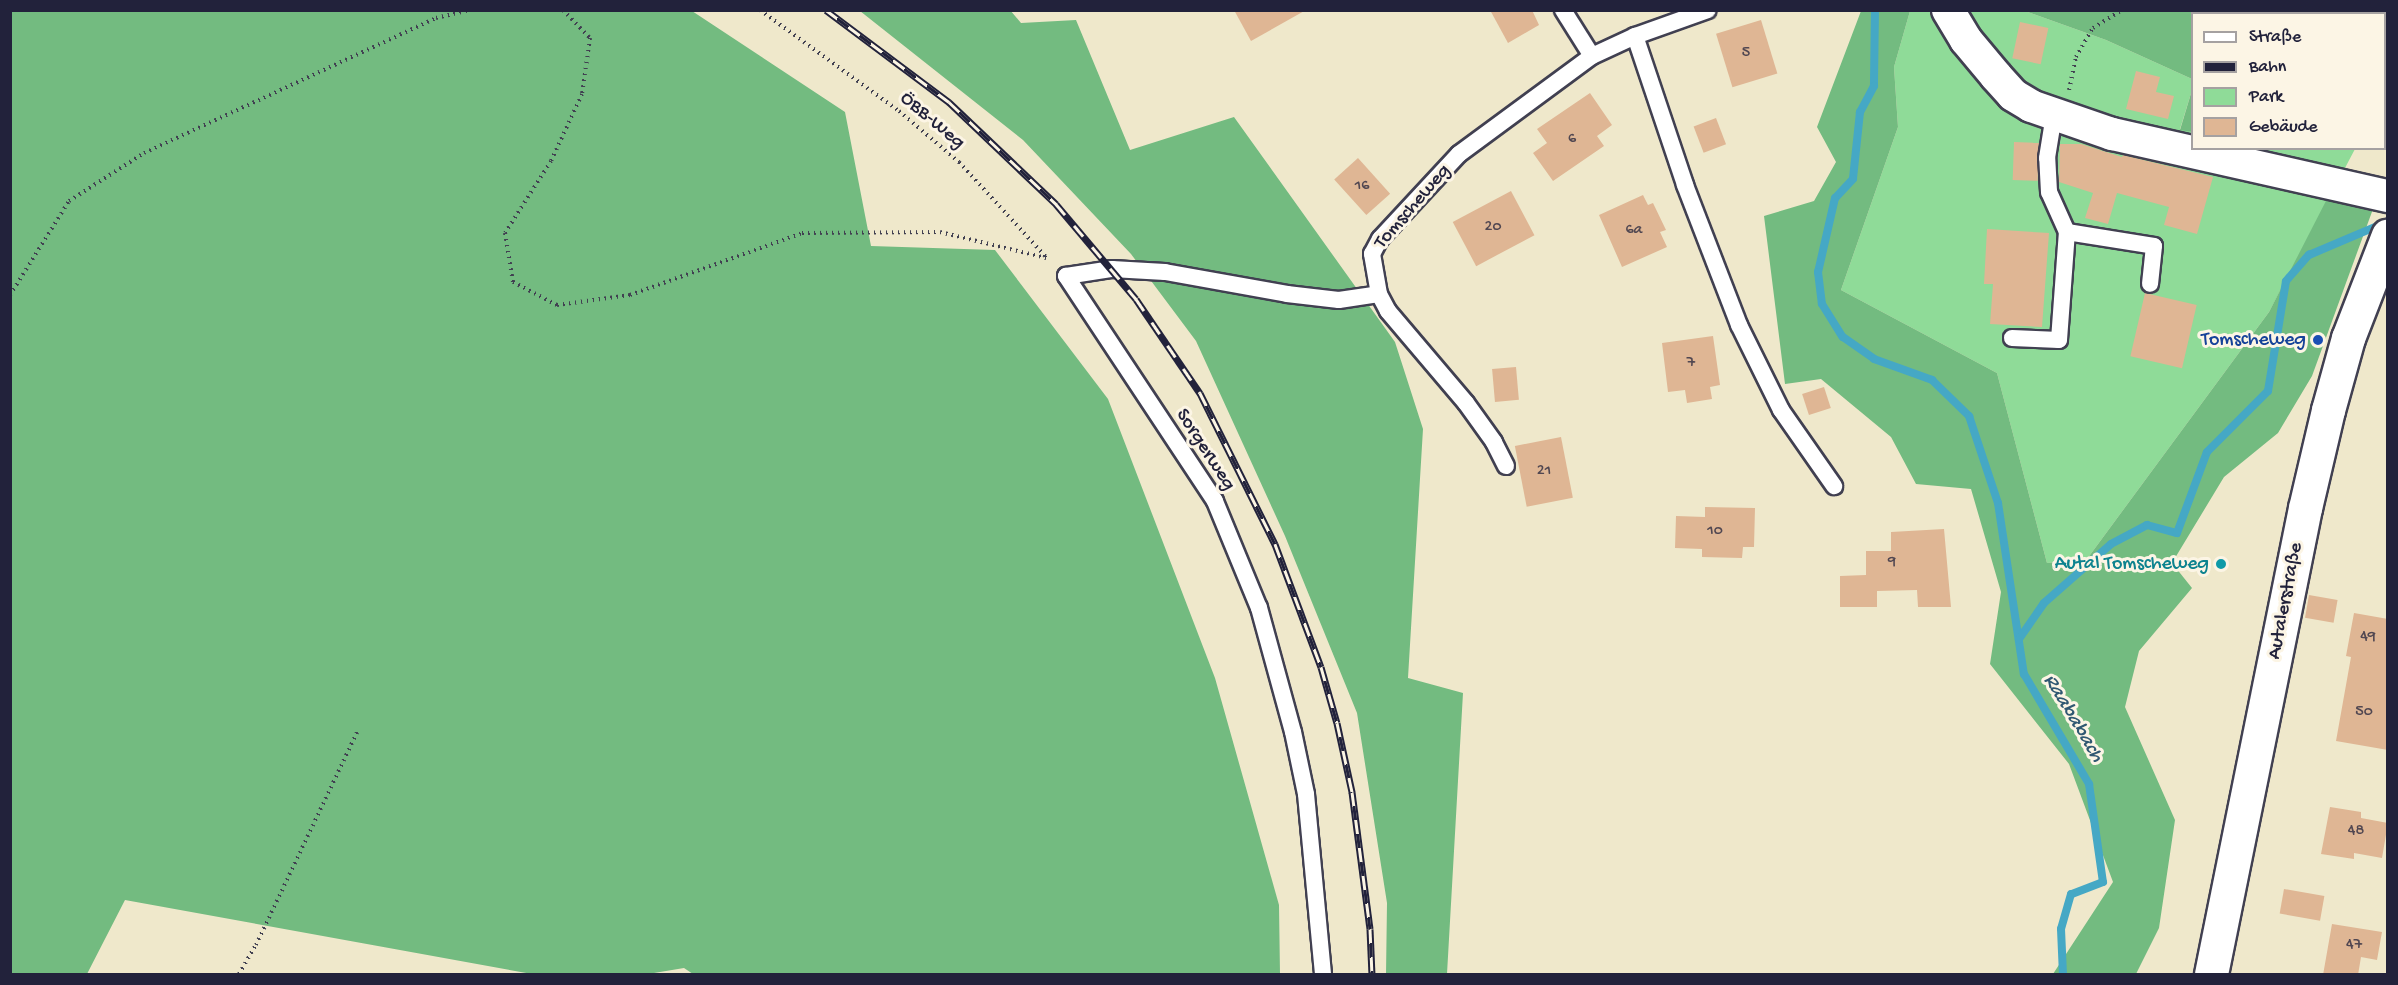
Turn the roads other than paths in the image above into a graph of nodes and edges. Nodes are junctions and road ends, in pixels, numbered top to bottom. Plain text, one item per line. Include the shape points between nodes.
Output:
1 (1563, 10) edge
2 (1708, 10) edge
3 (1948, 10) edge
4 (1635, 36) junction
5 (1592, 56) junction
6 (2058, 117) junction
7 (2388, 196) edge
8 (2067, 232) junction
9 (2388, 235) edge
10 (2150, 284) dead end
11 (1378, 294) junction
12 (2012, 338) dead end
13 (1506, 466) dead end
14 (1834, 486) dead end
15 (1323, 975) edge
16 (2211, 975) edge

1 - 5 lane
2 - 4 lane, Tomscheweg
3 - 6 street via 1966,40 2013,94
4 - 5 lane, Tomscheweg
4 - 14 lane via 1685,185 1739,324 1781,410
5 - 11 lane, Tomscheweg via 1459,154 1380,239 1372,254
6 - 7 street via 2112,134
6 - 8 lane via 2047,158 2049,192
8 - 10 lane via 2154,246
8 - 12 lane via 2059,340
9 - 16 main road, Autalerstraße via 2348,338 2328,410
11 - 13 lane, Tomscheweg via 1480,422
11 - 15 lane, Sorgerweg via 1339,300 1165,272 1112,269 1066,276 1215,501 1259,608 1306,794

